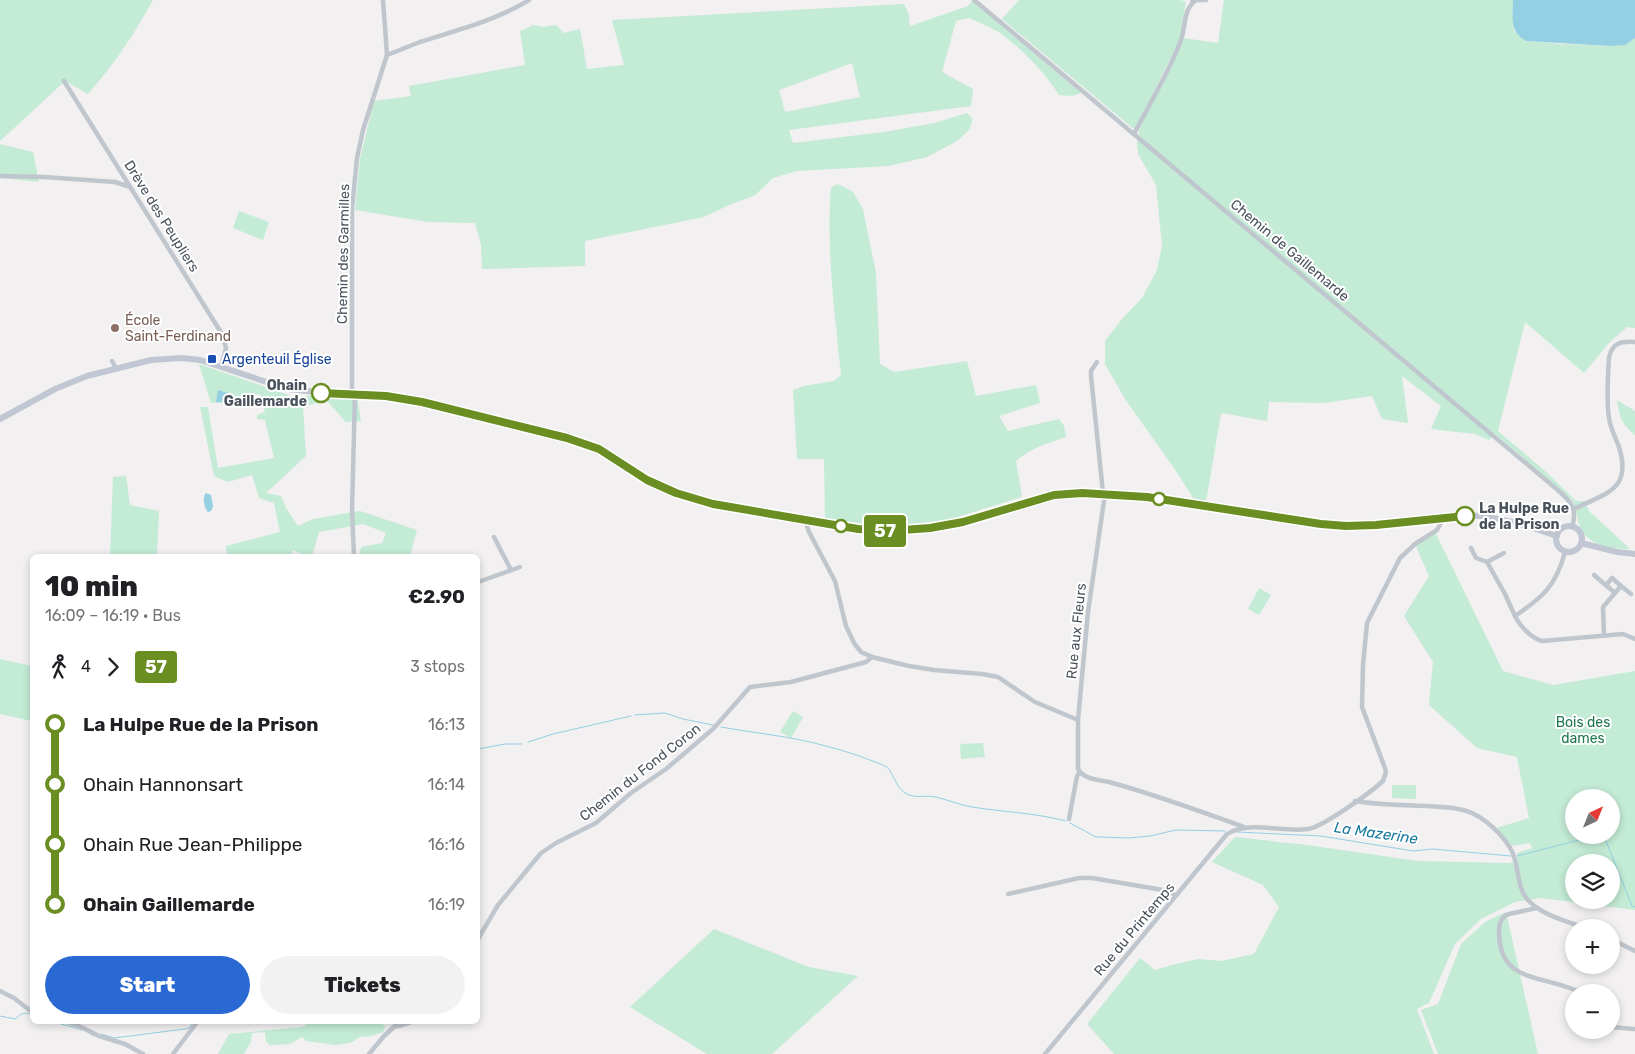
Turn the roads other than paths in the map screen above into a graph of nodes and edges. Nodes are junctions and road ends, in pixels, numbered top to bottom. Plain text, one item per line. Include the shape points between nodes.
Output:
1 (383, 0) edge
2 (529, 0) edge
3 (974, 0) edge
4 (1193, 0) edge
5 (1206, 0) edge
6 (1201, 1) edge
7 (387, 56) junction
8 (64, 81) dead end
9 (1134, 134) junction
10 (0, 176) edge
11 (131, 188) junction
12 (1635, 342) edge
13 (112, 360) dead end
14 (1097, 362) dead end
15 (221, 367) junction
16 (116, 368) junction
17 (353, 394) junction
18 (0, 419) edge
19 (1104, 493) junction
20 (1574, 509) junction
21 (1444, 517) junction
22 (807, 521) junction
23 (1572, 527) junction
24 (1557, 536) junction
25 (494, 538) dead end
26 (1582, 543) junction
27 (1471, 548) dead end
28 (1566, 552) junction
29 (1504, 553) dead end
30 (354, 554) edge
31 (1635, 554) edge
32 (1487, 562) junction
33 (520, 567) dead end
34 (511, 570) junction
35 (1594, 575) dead end
36 (480, 581) edge
37 (1606, 585) junction
38 (1621, 586) junction
39 (1615, 593) junction
40 (1631, 594) dead end
41 (1515, 616) junction
42 (1604, 635) junction
43 (1635, 639) edge
44 (872, 657) junction
45 (1078, 720) junction
46 (1080, 772) junction
47 (1356, 801) junction
48 (1069, 819) dead end
49 (1246, 828) junction
50 (1008, 894) dead end
51 (1176, 896) junction
52 (1538, 908) junction
53 (1565, 919) edge
54 (480, 936) edge
55 (1620, 944) edge
56 (1635, 951) edge
57 (1565, 987) edge
58 (0, 991) edge
59 (30, 1010) edge
60 (74, 1024) edge
61 (196, 1024) edge
62 (395, 1024) edge
63 (1620, 1028) edge
64 (1635, 1029) edge
65 (142, 1054) edge
66 (173, 1054) edge
67 (369, 1054) edge
68 (1045, 1054) edge

1 - 7 street, Chemin des Garmilles
2 - 7 street via 489,20
3 - 9 street, Chemin de Gaillemarde
4 - 6 street
4 - 9 street via 1174,56
5 - 6 street
7 - 17 street, Chemin des Garmilles via 357,158 352,209
8 - 11 street, Drève des Peupliers
9 - 20 street, Chemin de Gaillemarde via 1554,486
10 - 11 street via 115,182
11 - 15 street, Drève des Peupliers via 224,338 226,351
12 - 20 street via 1618,344 1609,357 1608,417 1622,459 1620,477 1608,493
13 - 16 street
14 - 19 street, Rue aux Fleurs via 1090,376
15 - 16 main road via 200,360 173,357
15 - 17 main road via 288,389
16 - 18 main road via 71,382
17 - 22 main road via 422,402 567,438 599,449 647,480 676,493 713,504
17 - 30 street, Chemin des Garmilles
19 - 21 main road via 1346,526
19 - 22 main road via 1054,495 963,522 921,529 876,530
19 - 45 street, Rue aux Fleurs
20 - 23 street
21 - 24 main road via 1487,517
21 - 47 street via 1437,530 1411,546 1400,558 1368,619 1362,707 1386,772 1383,781
22 - 44 street via 809,532 835,581 846,626 854,643 861,652
23 - 24 main road via 1564,528
23 - 26 main road via 1581,535
24 - 28 main road via 1559,547
25 - 34 street
26 - 28 main road via 1573,552
26 - 31 main road
27 - 32 street via 1476,558
28 - 41 street via 1549,588
29 - 32 street
32 - 41 street
33 - 34 street
34 - 36 street
35 - 37 street
37 - 38 street via 1612,578
37 - 39 street
38 - 39 street
38 - 40 street
39 - 42 street via 1603,607
41 - 42 street via 1519,624 1539,640
42 - 43 street via 1622,634
44 - 45 street via 924,669 998,678 1035,702
44 - 54 street, Chemin du Fond Coron via 866,662 791,682 750,687 713,729 666,769 596,823 542,853 498,905
45 - 46 street, Rue aux Fleurs
46 - 48 street, Rue aux Fleurs
46 - 49 street
47 - 49 street via 1314,828
47 - 52 street via 1456,808 1475,815 1494,828 1512,850 1520,887
49 - 51 street, Rue du Printemps via 1227,834
50 - 51 street via 1080,878 1096,878 1163,890
51 - 68 street, Rue du Printemps
52 - 53 street
52 - 57 street via 1509,914 1502,919 1500,944 1504,959 1516,971
55 - 56 street
58 - 59 street
60 - 65 street
61 - 66 street
62 - 67 street
63 - 64 street

